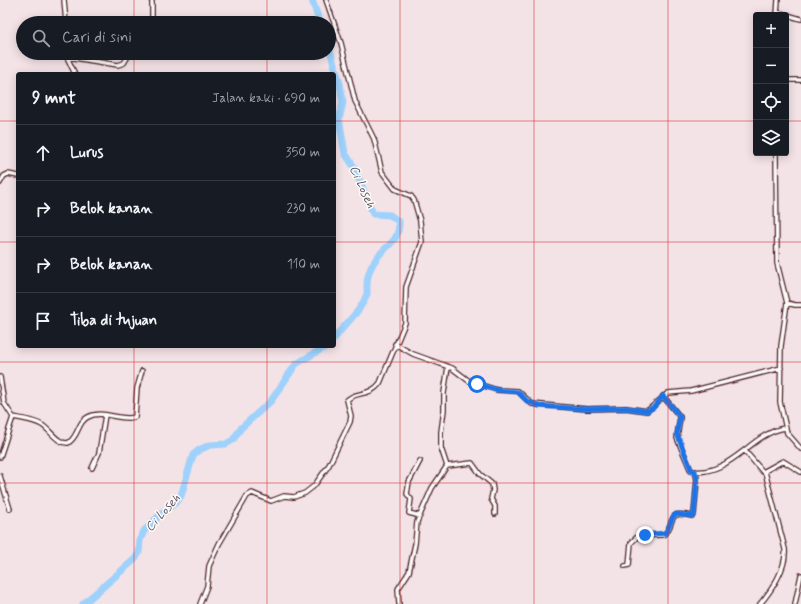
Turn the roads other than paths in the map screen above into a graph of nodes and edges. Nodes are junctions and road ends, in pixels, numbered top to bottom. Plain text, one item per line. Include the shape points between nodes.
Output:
1 (64, 0) edge
2 (326, 0) edge
3 (778, 0) edge
4 (152, 2) dead end
5 (777, 12) edge
6 (65, 16) edge
7 (152, 16) edge
8 (332, 16) edge
9 (789, 16) edge
10 (801, 19) edge
11 (336, 29) edge
12 (69, 60) edge
13 (90, 60) edge
14 (126, 60) edge
15 (74, 72) edge
16 (789, 80) edge
17 (801, 80) edge
18 (776, 156) edge
19 (16, 176) edge
20 (0, 183) edge
21 (787, 302) junction
22 (801, 305) edge
23 (395, 344) junction
24 (448, 367) junction
25 (781, 368) junction
26 (142, 371) dead end
27 (0, 377) edge
28 (663, 396) junction
29 (105, 415) junction
30 (13, 418) junction
31 (786, 428) junction
32 (801, 449) edge
33 (745, 451) junction
34 (0, 457) edge
35 (420, 461) dead end
36 (448, 466) junction
37 (92, 468) dead end
38 (695, 471) junction
39 (765, 472) junction
40 (801, 472) edge
41 (0, 476) edge
42 (10, 509) dead end
43 (495, 514) dead end
44 (420, 516) junction
45 (625, 566) dead end
46 (801, 575) edge
47 (200, 604) edge
48 (398, 604) edge
49 (760, 604) edge
50 (795, 604) edge

1 - 6 street
2 - 8 street
3 - 5 street
4 - 7 street
9 - 10 street
11 - 23 street via 355,100 374,139 382,172 394,189 411,196 420,221 422,237 420,251 407,283 406,320
12 - 15 street
13 - 14 street via 118,66
16 - 17 street
18 - 21 street via 777,263
19 - 20 street via 8,174
21 - 22 street
21 - 25 street
23 - 24 street via 413,354
23 - 47 street via 377,387 347,400 350,422 329,465 314,486 303,494 284,496 276,501 252,493 247,496 209,566 207,586
24 - 28 street via 468,381 497,390 518,392 527,401 539,406 626,408 647,411
24 - 36 street via 441,432 441,448
25 - 28 street
25 - 31 street via 780,402
26 - 29 street via 137,388 136,416 130,418
27 - 30 street via 4,408
28 - 38 street via 680,417 678,438 691,471
29 - 30 street via 87,417 80,423 70,442 64,444 42,425
29 - 37 street via 99,453
30 - 34 street
31 - 32 street via 788,436
31 - 33 street via 770,432
33 - 38 street via 710,470
33 - 39 street via 762,472
35 - 44 street via 408,485 407,494 412,499 409,513
36 - 43 street via 470,462 474,464 480,474 492,484 491,500 495,506
36 - 44 street via 432,488
38 - 45 street via 697,479 694,514 676,514 663,535 638,536 632,543 629,565
39 - 40 street via 784,461
39 - 49 street via 785,549 785,558
41 - 42 street
44 - 48 street via 416,525 409,572 398,589
46 - 50 street

